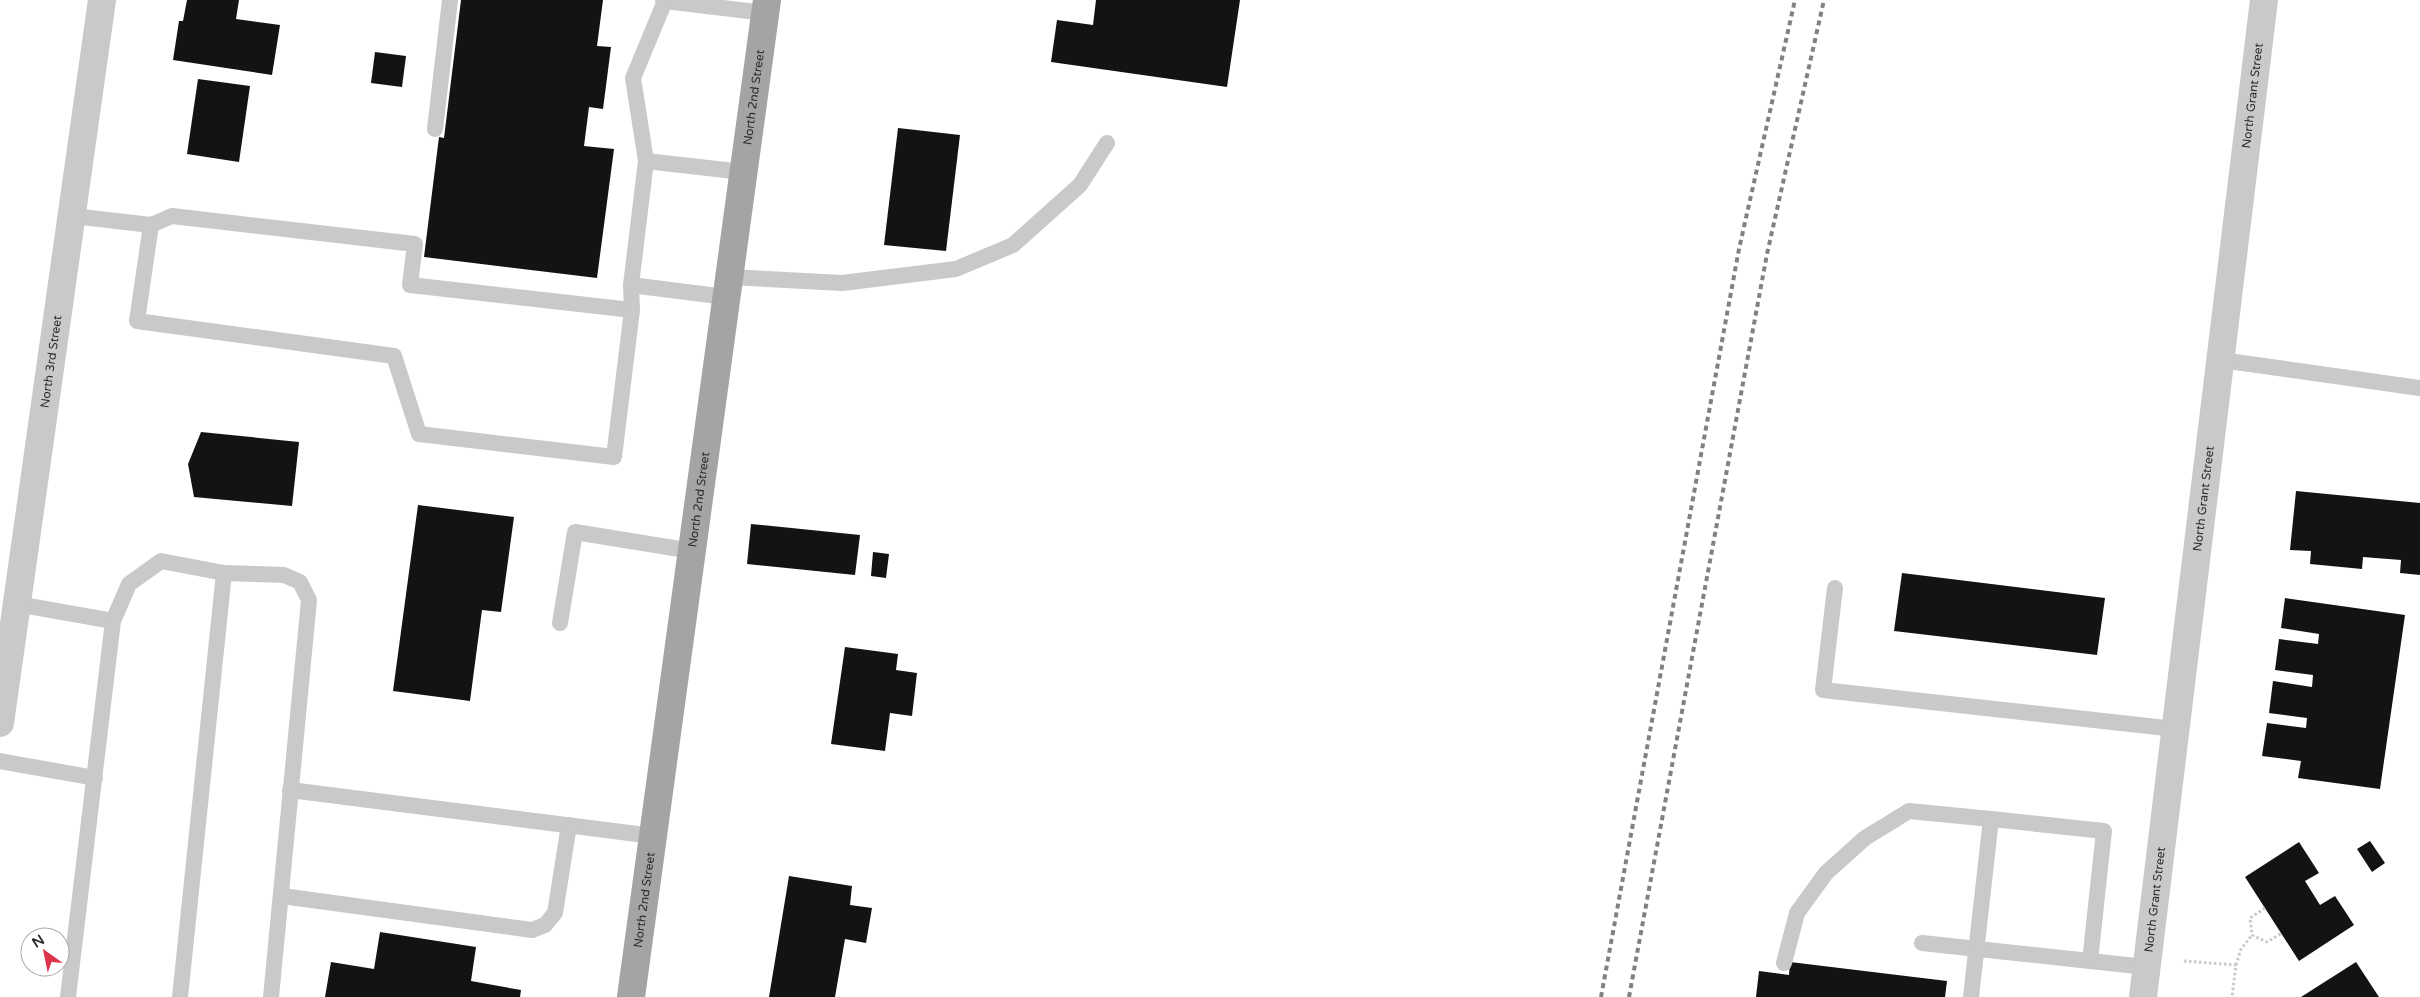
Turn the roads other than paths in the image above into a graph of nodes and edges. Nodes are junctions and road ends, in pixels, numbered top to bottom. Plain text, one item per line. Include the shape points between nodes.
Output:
1 (102, 0) edge
2 (450, 0) edge
3 (2264, 0) edge
4 (664, 1) edge
5 (766, 6) edge
6 (434, 129) dead end
7 (1107, 143) dead end
8 (646, 161) junction
9 (743, 172) junction
10 (73, 216) junction
11 (150, 225) junction
12 (631, 285) junction
13 (728, 287) junction
14 (632, 310) junction
15 (2220, 360) junction
16 (2420, 388) edge
17 (692, 550) junction
18 (224, 573) junction
19 (1835, 588) dead end
20 (17, 604) junction
21 (114, 621) junction
22 (560, 623) dead end
23 (0, 723) edge
24 (2175, 730) junction
25 (0, 761) edge
26 (95, 778) junction
27 (290, 790) junction
28 (1991, 819) junction
29 (569, 825) junction
30 (653, 836) junction
31 (282, 896) junction
32 (1922, 943) dead end
33 (1976, 949) junction
34 (2090, 961) junction
35 (2147, 962) junction
36 (1784, 963) dead end
37 (68, 997) edge
38 (180, 997) edge
39 (271, 997) edge
40 (630, 997) edge
41 (1971, 997) edge
42 (2143, 997) edge

1 - 10 street, North 3rd Street
2 - 6 lane
3 - 15 street, North Grant Street
4 - 5 lane
4 - 8 lane via 633,78
5 - 9 main road, North 2nd Street
7 - 13 lane via 1080,185 1013,245 956,269 842,283
8 - 9 lane
8 - 12 lane
9 - 13 main road, North 2nd Street
10 - 11 lane
10 - 20 street, North 3rd Street
11 - 14 lane via 172,216 415,244 410,285
11 - 14 lane via 137,322 394,356 420,434 614,457
12 - 13 lane
12 - 14 lane
13 - 17 main road, North 2nd Street
15 - 16 lane
15 - 24 street, North Grant Street
17 - 22 lane via 575,532
17 - 30 main road, North 2nd Street
18 - 21 lane via 161,561 129,584
18 - 27 lane via 284,575 300,582 309,600
18 - 38 lane
19 - 24 lane via 1823,690
20 - 21 lane
20 - 23 street, North 3rd Street
21 - 26 lane
24 - 35 street, North Grant Street
25 - 26 lane
26 - 37 lane
27 - 29 lane
27 - 31 lane
28 - 33 lane
28 - 34 lane via 2104,831
28 - 36 lane via 1909,811 1865,838 1826,873 1797,912
29 - 30 lane
29 - 31 lane via 555,913 545,925 532,930
30 - 40 main road, North 2nd Street
31 - 39 lane
32 - 33 lane
33 - 34 lane
33 - 41 lane
34 - 35 lane
35 - 42 street, North Grant Street

